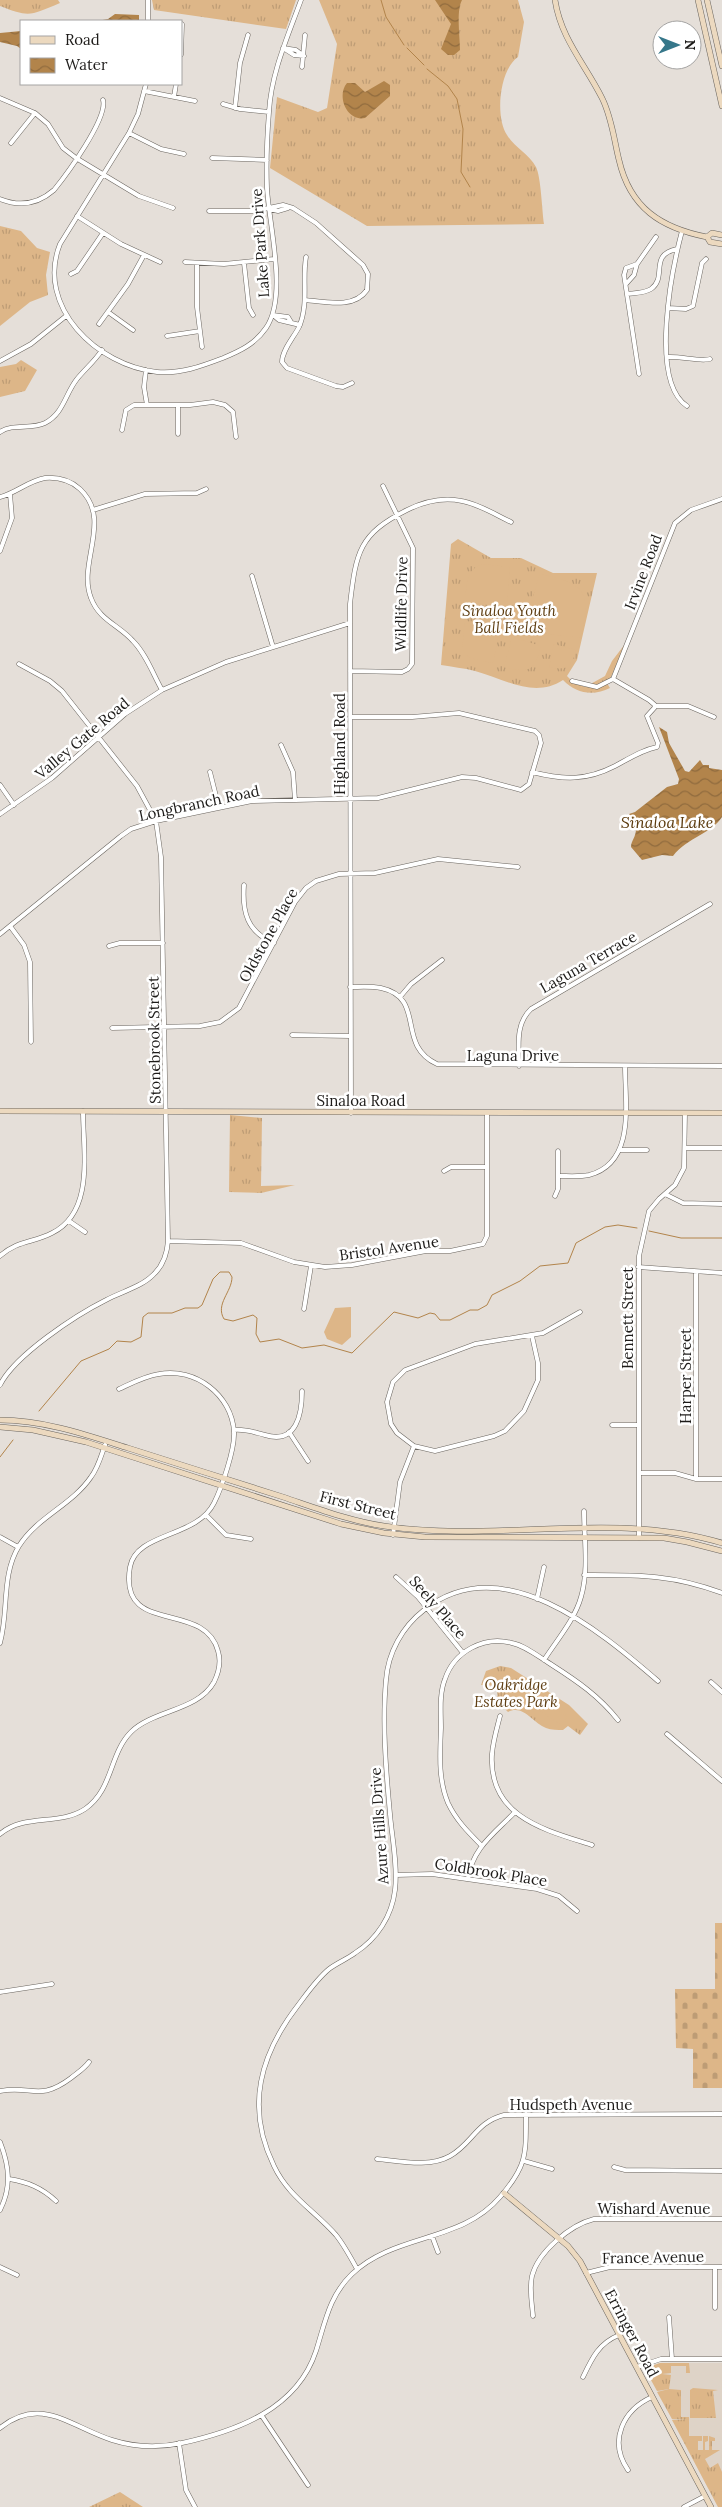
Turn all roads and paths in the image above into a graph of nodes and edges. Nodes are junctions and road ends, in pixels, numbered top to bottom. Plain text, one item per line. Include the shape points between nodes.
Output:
1 (148, 0) edge
2 (301, 0) edge
3 (555, 0) edge
4 (698, 0) edge
5 (707, 0) edge
6 (148, 20) edge
7 (248, 35) dead end
8 (305, 35) dead end
9 (283, 48) junction
10 (304, 56) junction
11 (722, 66) edge
12 (302, 67) dead end
13 (146, 85) edge
14 (176, 85) edge
15 (144, 92) junction
16 (174, 97) junction
17 (0, 98) edge
18 (103, 100) dead end
19 (195, 101) dead end
20 (223, 104) dead end
21 (722, 106) edge
22 (235, 108) junction
23 (35, 112) junction
24 (269, 112) junction
25 (129, 133) junction
26 (11, 143) dead end
27 (184, 154) dead end
28 (76, 158) junction
29 (212, 158) dead end
30 (267, 160) junction
31 (104, 174) junction
32 (0, 199) edge
33 (173, 208) dead end
34 (269, 209) junction
35 (209, 211) dead end
36 (77, 216) junction
37 (682, 232) junction
38 (103, 233) junction
39 (722, 235) edge
40 (656, 237) dead end
41 (707, 237) junction
42 (722, 244) edge
43 (677, 249) junction
44 (144, 255) junction
45 (306, 257) dead end
46 (274, 259) junction
47 (706, 259) dead end
48 (160, 262) dead end
49 (185, 262) dead end
50 (244, 262) junction
51 (196, 264) junction
52 (636, 264) junction
53 (71, 274) dead end
54 (626, 284) junction
55 (627, 294) junction
56 (305, 300) junction
57 (668, 308) junction
58 (108, 312) junction
59 (253, 315) dead end
60 (273, 315) junction
61 (66, 316) junction
62 (99, 324) dead end
63 (300, 325) junction
64 (133, 330) dead end
65 (200, 331) junction
66 (168, 336) dead end
67 (202, 347) dead end
68 (102, 350) junction
69 (668, 357) junction
70 (710, 359) dead end
71 (0, 361) edge
72 (146, 370) junction
73 (639, 374) dead end
74 (352, 383) dead end
75 (147, 405) junction
76 (178, 406) junction
77 (688, 406) dead end
78 (122, 430) dead end
79 (0, 432) edge
80 (178, 434) dead end
81 (236, 437) dead end
82 (383, 486) dead end
83 (206, 489) dead end
84 (10, 494) junction
85 (0, 497) edge
86 (722, 499) edge
87 (93, 510) junction
88 (398, 515) junction
89 (511, 522) dead end
90 (0, 551) edge
91 (252, 576) dead end
92 (350, 623) junction
93 (273, 647) junction
94 (19, 664) dead end
95 (350, 671) junction
96 (613, 679) junction
97 (572, 681) dead end
98 (162, 690) junction
99 (656, 706) junction
100 (714, 717) dead end
101 (350, 718) junction
102 (98, 736) junction
103 (281, 745) dead end
104 (210, 772) dead end
105 (532, 772) junction
106 (0, 785) edge
107 (295, 800) junction
108 (350, 800) junction
109 (14, 805) junction
110 (219, 808) junction
111 (0, 814) edge
112 (156, 821) junction
113 (518, 867) dead end
114 (350, 874) junction
115 (244, 885) dead end
116 (710, 904) dead end
117 (10, 926) junction
118 (0, 934) edge
119 (163, 943) junction
120 (274, 943) junction
121 (109, 946) dead end
122 (442, 960) dead end
123 (350, 987) junction
124 (400, 997) junction
125 (165, 1027) junction
126 (112, 1028) dead end
127 (292, 1035) dead end
128 (350, 1036) junction
129 (31, 1042) dead end
130 (519, 1066) junction
131 (625, 1066) junction
132 (722, 1066) edge
133 (0, 1111) edge
134 (83, 1111) junction
135 (167, 1111) junction
136 (351, 1112) junction
137 (487, 1113) junction
138 (686, 1113) junction
139 (722, 1113) edge
140 (625, 1114) junction
141 (686, 1148) junction
142 (722, 1148) edge
143 (620, 1150) junction
144 (648, 1150) dead end
145 (558, 1151) dead end
146 (487, 1167) junction
147 (444, 1171) dead end
148 (558, 1176) junction
149 (664, 1194) junction
150 (556, 1196) dead end
151 (722, 1204) edge
152 (69, 1220) junction
153 (85, 1232) dead end
154 (168, 1241) junction
155 (0, 1256) edge
156 (311, 1266) junction
157 (638, 1267) junction
158 (696, 1272) junction
159 (722, 1273) edge
160 (304, 1309) dead end
161 (580, 1312) dead end
162 (532, 1336) junction
163 (0, 1385) edge
164 (119, 1389) dead end
165 (302, 1391) dead end
166 (0, 1420) edge
167 (612, 1425) dead end
168 (638, 1425) junction
169 (0, 1427) edge
170 (234, 1430) junction
171 (289, 1432) junction
172 (106, 1441) junction
173 (414, 1446) junction
174 (104, 1448) junction
175 (308, 1461) dead end
176 (639, 1473) junction
177 (223, 1478) junction
178 (696, 1479) junction
179 (722, 1479) edge
180 (220, 1485) junction
181 (584, 1511) dead end
182 (206, 1515) junction
183 (394, 1527) junction
184 (584, 1530) junction
185 (639, 1530) junction
186 (393, 1535) junction
187 (0, 1537) edge
188 (584, 1538) junction
189 (639, 1538) junction
190 (251, 1539) dead end
191 (722, 1544) edge
192 (18, 1547) junction
193 (722, 1551) edge
194 (544, 1567) dead end
195 (584, 1575) junction
196 (396, 1577) dead end
197 (722, 1593) edge
198 (537, 1599) junction
199 (426, 1608) junction
200 (572, 1617) junction
201 (0, 1643) edge
202 (463, 1653) junction
203 (544, 1660) junction
204 (658, 1681) dead end
205 (711, 1682) dead end
206 (722, 1692) edge
207 (500, 1716) dead end
208 (618, 1720) dead end
209 (667, 1734) dead end
210 (722, 1780) edge
211 (515, 1812) junction
212 (0, 1834) edge
213 (481, 1845) junction
214 (592, 1845) dead end
215 (396, 1875) junction
216 (468, 1878) junction
217 (577, 1911) dead end
218 (52, 1984) dead end
219 (0, 1992) edge
220 (89, 2062) dead end
221 (0, 2091) edge
222 (526, 2114) junction
223 (722, 2114) edge
224 (0, 2142) edge
225 (377, 2159) dead end
226 (524, 2162) junction
227 (614, 2167) dead end
228 (552, 2169) dead end
229 (722, 2171) edge
230 (8, 2179) junction
231 (504, 2193) junction
232 (56, 2201) dead end
233 (0, 2210) edge
234 (722, 2219) edge
235 (432, 2236) junction
236 (559, 2238) junction
237 (438, 2252) dead end
238 (715, 2266) junction
239 (722, 2266) edge
240 (0, 2267) edge
241 (358, 2269) junction
242 (586, 2273) junction
243 (17, 2276) dead end
244 (715, 2308) dead end
245 (533, 2316) dead end
246 (669, 2317) dead end
247 (619, 2335) junction
248 (672, 2359) junction
249 (722, 2359) edge
250 (636, 2367) junction
251 (583, 2377) dead end
252 (652, 2397) junction
253 (262, 2416) junction
254 (0, 2428) edge
255 (179, 2443) junction
256 (628, 2470) dead end
257 (308, 2485) dead end
258 (705, 2496) junction
259 (195, 2507) edge
260 (684, 2507) edge
261 (711, 2507) edge

1 - 6 street
2 - 9 street, Lake Park Drive
3 - 37 main road via 564,36 607,110 623,174 632,193 656,219
4 - 21 main road
5 - 11 main road
7 - 22 street via 240,63
8 - 10 street
9 - 10 street via 294,55
9 - 24 street, Lake Park Drive via 273,82
10 - 12 street
13 - 15 street, Lake Park Drive
14 - 16 street
15 - 16 street
15 - 25 street, Lake Park Drive
16 - 19 street
17 - 23 street
18 - 28 street via 101,118
20 - 22 street
22 - 24 street
23 - 26 street
23 - 28 street via 48,124 63,148
24 - 30 street, Lake Park Drive
25 - 27 street via 162,149
25 - 31 street, Lake Park Drive
28 - 31 street
28 - 32 street via 59,184 44,198 21,204
29 - 30 street
30 - 34 street, Lake Park Drive
31 - 33 street via 139,196
31 - 36 street, Lake Park Drive
34 - 35 street
34 - 46 street, Lake Park Drive
34 - 56 street via 288,208 301,212 363,265 368,274 367,290 356,300 340,303
36 - 38 street
36 - 61 street, Lake Park Drive via 60,244 54,265 55,291
37 - 41 main road
37 - 43 street
38 - 44 street
38 - 53 street via 77,271
39 - 41 main road via 712,233
40 - 52 street
41 - 42 main road via 710,242
43 - 55 street via 662,256 653,287
43 - 57 street
44 - 48 street
44 - 58 street
45 - 56 street
46 - 50 street
46 - 60 street, Lake Park Drive via 277,291
47 - 57 street via 702,263 693,306
49 - 51 street
50 - 51 street
50 - 59 street via 249,308
51 - 65 street
52 - 54 street via 634,275
52 - 54 street via 625,270
54 - 55 street
55 - 73 street
56 - 63 street
57 - 69 street
58 - 62 street
58 - 64 street
60 - 63 street via 288,317
60 - 72 street, Lake Park Drive via 256,340 235,353 186,370
61 - 68 street, Lake Park Drive
61 - 71 street via 31,344
63 - 74 street via 283,355 284,365 336,386
65 - 66 street
65 - 67 street
68 - 72 street, Lake Park Drive via 123,363
68 - 79 street via 75,381 53,418 37,426
69 - 70 street
69 - 77 street via 673,386 680,401
72 - 75 street
75 - 76 street
75 - 78 street via 134,404 128,408
76 - 80 street
76 - 81 street via 213,402 225,405 235,417
82 - 88 street, Wildlife Drive
83 - 87 street via 145,494
84 - 85 street
84 - 87 street via 35,480 61,479 75,484
84 - 90 street via 12,518
86 - 96 street, Irvine Road via 691,510 675,523
87 - 98 street via 95,528 87,577 91,598 103,618 137,645
88 - 89 street, Highland Road via 427,501 452,499 475,505
88 - 92 street, Highland Road via 376,528 362,547 352,586
88 - 95 street, Wildlife Drive via 411,540 414,555 412,664 402,672
91 - 93 street
92 - 93 street, Valley Gate Road
92 - 95 street, Highland Road
93 - 98 street, Valley Gate Road via 209,668
94 - 102 street, Stonebrook Street via 58,687
95 - 101 street, Highland Road
96 - 97 street via 597,687
96 - 99 street
98 - 102 street, Valley Gate Road
99 - 100 street via 688,706
99 - 105 street via 647,716 657,747 649,747 613,767 573,779
101 - 105 street via 459,713 532,730 538,733 541,741
101 - 108 street, Highland Road
102 - 109 street, Valley Gate Road via 52,778
102 - 112 street, Stonebrook Street via 137,786
103 - 107 street via 293,772
104 - 110 street
105 - 108 street, Longbranch Road via 529,784 521,790 462,777 378,798
106 - 109 street
107 - 108 street, Longbranch Road
107 - 110 street, Longbranch Road via 252,801
108 - 114 street, Highland Road
109 - 111 street, Valley Gate Road
110 - 112 street, Longbranch Road
112 - 117 street, Longbranch Road via 121,836
112 - 119 street, Stonebrook Street via 161,857
113 - 114 street, Oldstone Place via 438,859 375,873
114 - 120 street, Oldstone Place via 327,876 306,888
114 - 123 street, Highland Road
115 - 120 street via 243,906 248,922 259,935
116 - 130 street, Laguna Terrace via 531,1009 520,1028
117 - 118 street, Longbranch Road
117 - 129 street via 24,945 30,962
119 - 121 street
119 - 125 street, Stonebrook Street
120 - 125 street, Oldstone Place via 245,999 231,1015 207,1026
122 - 124 street
123 - 124 street via 382,988
123 - 128 street, Highland Road
124 - 130 street, Laguna Drive via 410,1013 415,1044 429,1060 446,1066
125 - 126 street, Oldstone Place
125 - 135 street, Stonebrook Street
127 - 128 street
128 - 136 street, Highland Road
130 - 131 street, Laguna Drive
131 - 132 street, Laguna Drive
131 - 140 street
133 - 134 main road, Sinaloa Road
134 - 135 main road, Sinaloa Road
134 - 152 street via 83,1190
135 - 136 main road, Sinaloa Road
135 - 154 street, Stonebrook Street
136 - 137 main road, Sinaloa Road
137 - 140 main road, Sinaloa Road
137 - 146 street, Bristol Avenue
138 - 139 main road, Sinaloa Road
138 - 140 main road, Sinaloa Road
138 - 141 street, Bennett Street
140 - 143 street
141 - 142 street
141 - 149 street, Bennett Street via 682,1174
143 - 144 street
143 - 148 street via 597,1172 583,1176
145 - 148 street
146 - 147 street via 451,1167
146 - 156 street, Bristol Avenue via 487,1236 483,1244 352,1265
148 - 150 street
149 - 151 street via 683,1203
149 - 157 street, Bennett Street via 653,1204 646,1218
152 - 153 street
152 - 155 street via 52,1234 23,1241
154 - 156 street, Bristol Avenue via 241,1243
154 - 163 street, Stonebrook Street via 164,1261 151,1277 57,1330 24,1357
156 - 160 street
157 - 158 street
157 - 168 street, Bennett Street
158 - 159 street
158 - 178 street, Harper Street
161 - 162 street
162 - 173 street via 538,1380 524,1411 513,1425 494,1436 444,1450 428,1451
162 - 173 street via 475,1344 400,1374 389,1391 388,1413 397,1433
164 - 170 street via 160,1374 192,1377 209,1386 221,1398 230,1413
165 - 171 street via 300,1416
166 - 172 main road, First Street via 53,1426
167 - 168 street
168 - 176 street, Bennett Street
169 - 174 main road, First Street via 55,1434
170 - 171 street via 249,1430 272,1437
170 - 177 street via 233,1446
171 - 175 street
172 - 174 street
172 - 177 main road, First Street
173 - 183 street via 400,1482
174 - 180 main road, First Street
174 - 192 street via 91,1478 36,1526
176 - 178 street via 674,1473
176 - 185 street, Bennett Street
177 - 180 street
177 - 183 main road, First Street via 356,1520
178 - 179 street
180 - 182 street
180 - 186 main road, First Street via 341,1524
181 - 184 street
182 - 190 street via 226,1535
182 - 212 street via 192,1526 139,1549 130,1565 128,1581 133,1598 145,1610 193,1623 209,1634 219,1656 219,1669 212,1686 199,1698 131,1732 122,1745 104,1789 87,1808 65,1818 17,1824
183 - 184 main road, First Street
183 - 186 street
184 - 185 main road, First Street
184 - 188 street
185 - 189 street, Bennett Street
185 - 191 main road, First Street via 688,1534
186 - 188 main road, First Street
187 - 192 street
188 - 189 main road, First Street
188 - 195 street
189 - 193 main road, First Street via 676,1540
192 - 201 street via 9,1572
194 - 198 street
195 - 197 street via 663,1576
195 - 200 street via 581,1597
196 - 199 street, Seely Place
198 - 199 street, Azure Hills Drive via 507,1589 478,1588 451,1594
198 - 200 street, Azure Hills Drive
199 - 202 street, Seely Place
199 - 215 street, Azure Hills Drive via 410,1622 398,1640 386,1678 386,1772
200 - 203 street
200 - 204 street, Azure Hills Drive via 619,1647
202 - 203 street via 481,1643 502,1641 520,1646
202 - 213 street via 449,1670 442,1688 440,1773 452,1812
203 - 208 street via 595,1694
205 - 206 street
207 - 211 street via 492,1752 493,1771 501,1794
209 - 210 street
211 - 213 street
211 - 214 street via 537,1827
213 - 216 street via 472,1861
215 - 216 street, Coldbrook Place
215 - 241 street, Azure Hills Drive via 393,1902 382,1926 363,1948 322,1976 286,2020 268,2053 259,2090 262,2130 275,2169 295,2197 336,2235
216 - 217 street, Coldbrook Place via 544,1890 559,1896
218 - 219 street
220 - 221 street via 51,2091
222 - 223 street, Hudspeth Avenue
222 - 225 street, Hudspeth Avenue via 504,2115 489,2120 457,2152 440,2160
222 - 226 street
224 - 230 street via 6,2156
226 - 228 street
226 - 231 street
227 - 229 street via 625,2170
230 - 232 street via 33,2185
230 - 233 street
231 - 235 street via 482,2216
231 - 236 main road, Erringer Road
234 - 236 street, Wishard Avenue via 594,2219 576,2225
235 - 237 street
235 - 241 street via 380,2254
236 - 242 main road, Erringer Road via 574,2253
236 - 245 street, Wishard Avenue via 540,2258 534,2270 531,2282
238 - 239 street, France Avenue
238 - 242 street, France Avenue via 610,2267
238 - 244 street
240 - 243 street
241 - 253 street via 342,2285 327,2310 315,2352 303,2378 285,2399
242 - 247 main road, Erringer Road
246 - 248 street
247 - 250 main road, Erringer Road
247 - 251 street via 598,2349
248 - 249 street
248 - 250 street via 652,2360
250 - 252 main road, Erringer Road
252 - 256 street via 632,2408 620,2427 619,2449
252 - 258 main road, Erringer Road
253 - 255 street via 234,2428
253 - 257 street
254 - 255 street via 24,2414 44,2413 124,2443 152,2446
255 - 259 street via 184,2483
258 - 260 street
258 - 261 main road, Erringer Road

